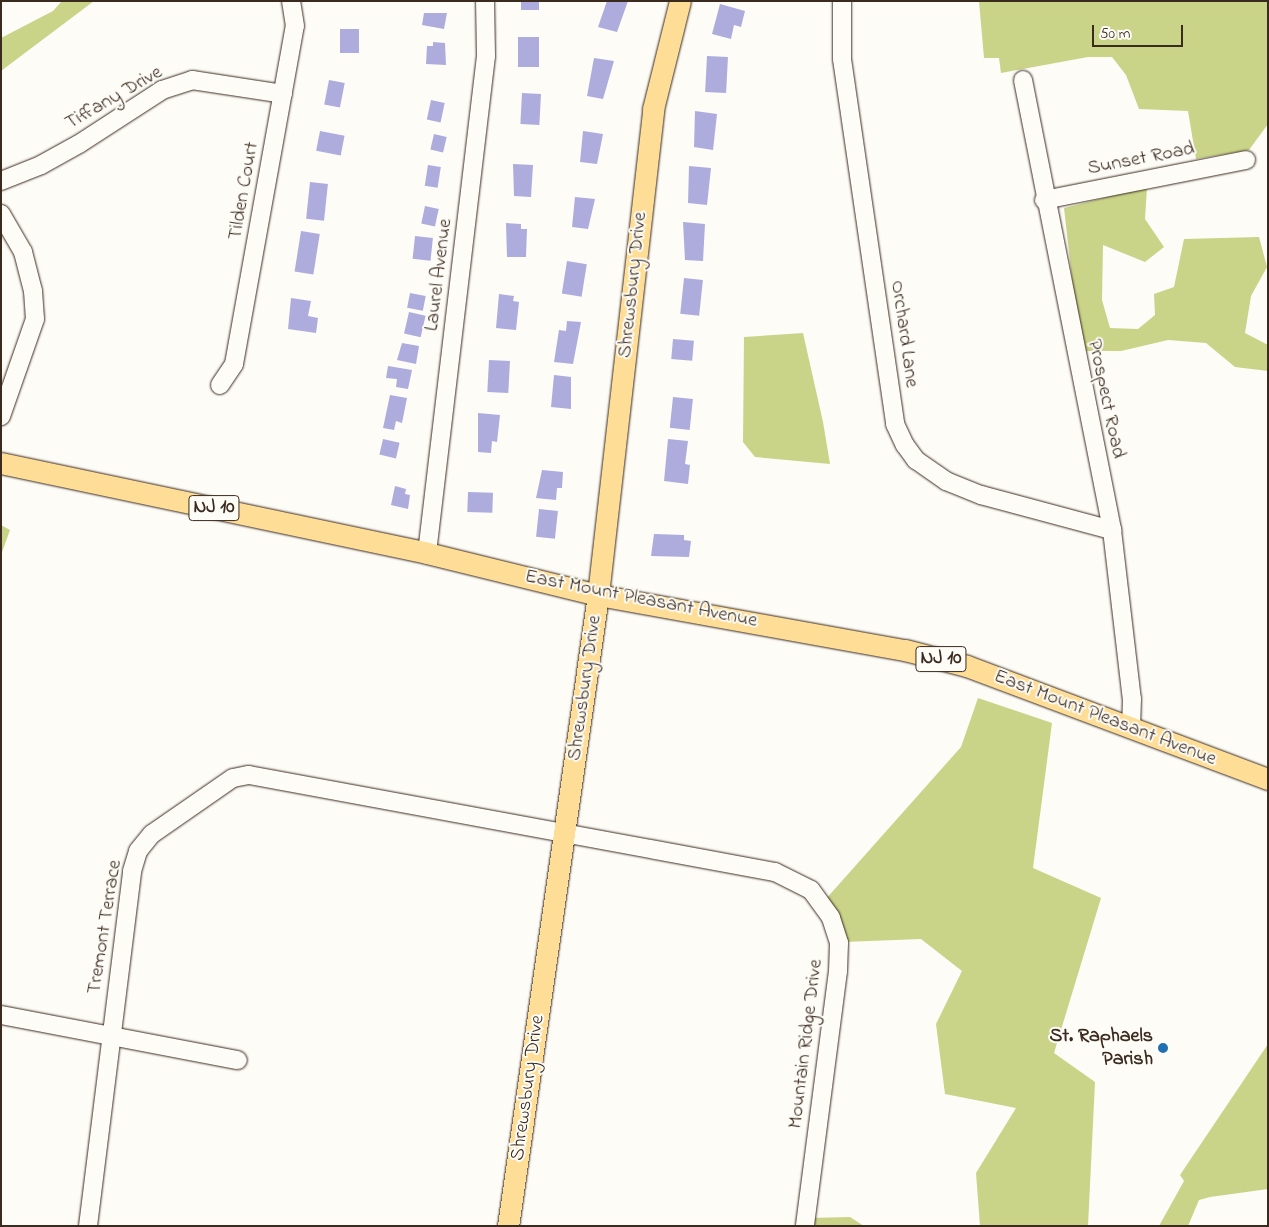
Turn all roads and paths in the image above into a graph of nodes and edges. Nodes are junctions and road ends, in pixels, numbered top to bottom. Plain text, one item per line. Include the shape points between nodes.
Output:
1 (291, 1) edge
2 (485, 1) edge
3 (680, 1) edge
4 (842, 1) edge
5 (1023, 80) dead end
6 (283, 94) junction
7 (1246, 160) dead end
8 (1, 181) edge
9 (1044, 200) junction
10 (1, 214) edge
11 (220, 385) dead end
12 (1, 416) edge
13 (1, 463) edge
14 (1112, 530) junction
15 (427, 553) junction
16 (598, 595) junction
17 (1131, 728) junction
18 (1268, 779) edge
19 (564, 835) junction
20 (1, 1015) edge
21 (109, 1037) junction
22 (238, 1060) dead end
23 (88, 1226) edge
24 (508, 1226) edge
25 (805, 1226) edge

1 - 6 street, Tilden Court via 295,26
2 - 15 street, Laurel Avenue via 486,56
3 - 16 main road, Shrewsbury Drive via 653,109
4 - 14 street, Orchard Lane via 842,59 895,424 905,445 928,470 981,496
5 - 9 street, Prospect Road
6 - 8 street, Tiffany Drive via 192,80 162,90 79,144
6 - 11 street, Tilden Court via 234,364
7 - 9 street, Sunset Road
9 - 14 street, Prospect Road
10 - 12 street via 23,252 34,291 35,319
13 - 15 main road, East Mount Pleasant Avenue / NJ 10
14 - 17 street, Prospect Road via 1132,698
15 - 16 main road, East Mount Pleasant Avenue / NJ 10
16 - 17 main road, East Mount Pleasant Avenue / NJ 10 via 905,650 967,666
16 - 19 main road, Shrewsbury Drive
17 - 18 main road, East Mount Pleasant Avenue / NJ 10
19 - 21 street, Tremont Terrace via 266,775 233,778 152,834 138,851 132,871
19 - 24 main road, Shrewsbury Drive
19 - 25 street, Mountain Ridge Drive via 775,872 796,880 822,902 839,943 838,971
20 - 21 street
21 - 22 street
21 - 23 street, Tremont Terrace

